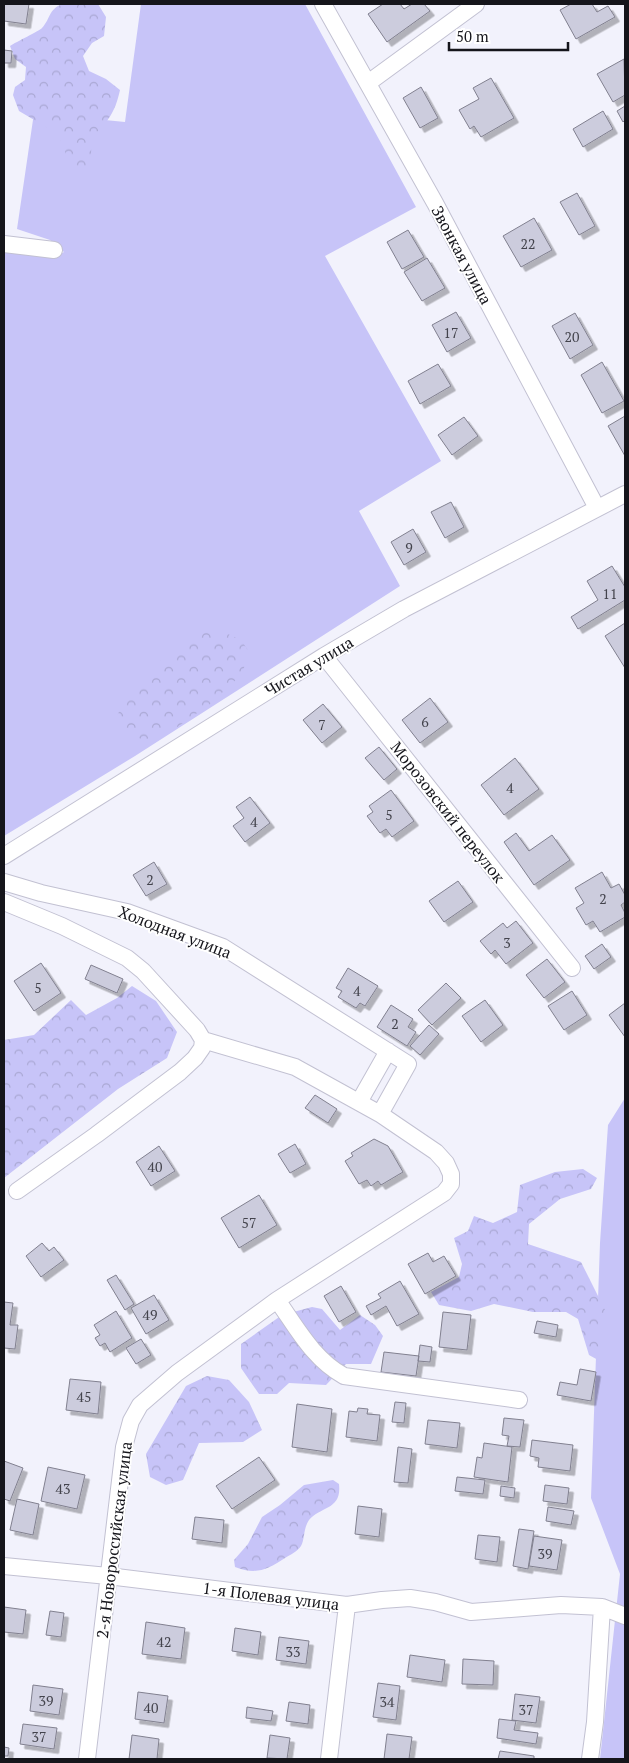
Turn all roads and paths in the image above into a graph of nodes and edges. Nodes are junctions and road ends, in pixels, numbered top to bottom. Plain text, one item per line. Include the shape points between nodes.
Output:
1 (323, 4) edge
2 (476, 4) edge
3 (368, 83) junction
4 (4, 244) edge
5 (54, 250) dead end
6 (624, 496) edge
7 (597, 508) junction
8 (324, 656) junction
9 (4, 856) edge
10 (4, 882) edge
11 (4, 902) edge
12 (572, 968) dead end
13 (203, 1040) junction
14 (388, 1051) junction
15 (359, 1102) junction
16 (380, 1114) junction
17 (16, 1191) dead end
18 (277, 1300) junction
19 (519, 1400) dead end
20 (4, 1566) edge
21 (108, 1576) junction
22 (347, 1606) junction
23 (602, 1607) junction
24 (625, 1616) edge
25 (87, 1759) edge
26 (329, 1759) edge
27 (590, 1759) edge

1 - 3 street, Звонкая улица
2 - 3 street
3 - 7 street, Звонкая улица
4 - 5 street
6 - 7 street, Чистая улица
7 - 8 street, Чистая улица via 404,609
8 - 9 street, Чистая улица
8 - 12 street, Морозовский переулок
10 - 14 street, Холодная улица via 127,912 224,947
11 - 13 street via 127,958 143,971
13 - 15 street via 295,1067
13 - 17 street via 195,1058 180,1072
14 - 15 street
14 - 16 street, Холодная улица via 408,1064
15 - 16 street
16 - 18 street, 2-я Новороссийская улица via 436,1152 446,1163 451,1184 428,1205
18 - 19 street via 317,1356 344,1376
18 - 21 street, 2-я Новороссийская улица via 177,1373 140,1405 131,1421 124,1447
20 - 21 street, 1-я Полевая улица
21 - 22 street, 1-я Полевая улица
21 - 25 street, 2-я Новороссийская улица
22 - 23 street, 1-я Полевая улица via 410,1598 471,1612 561,1604
22 - 26 street
23 - 24 street, 1-я Полевая улица
23 - 27 street

